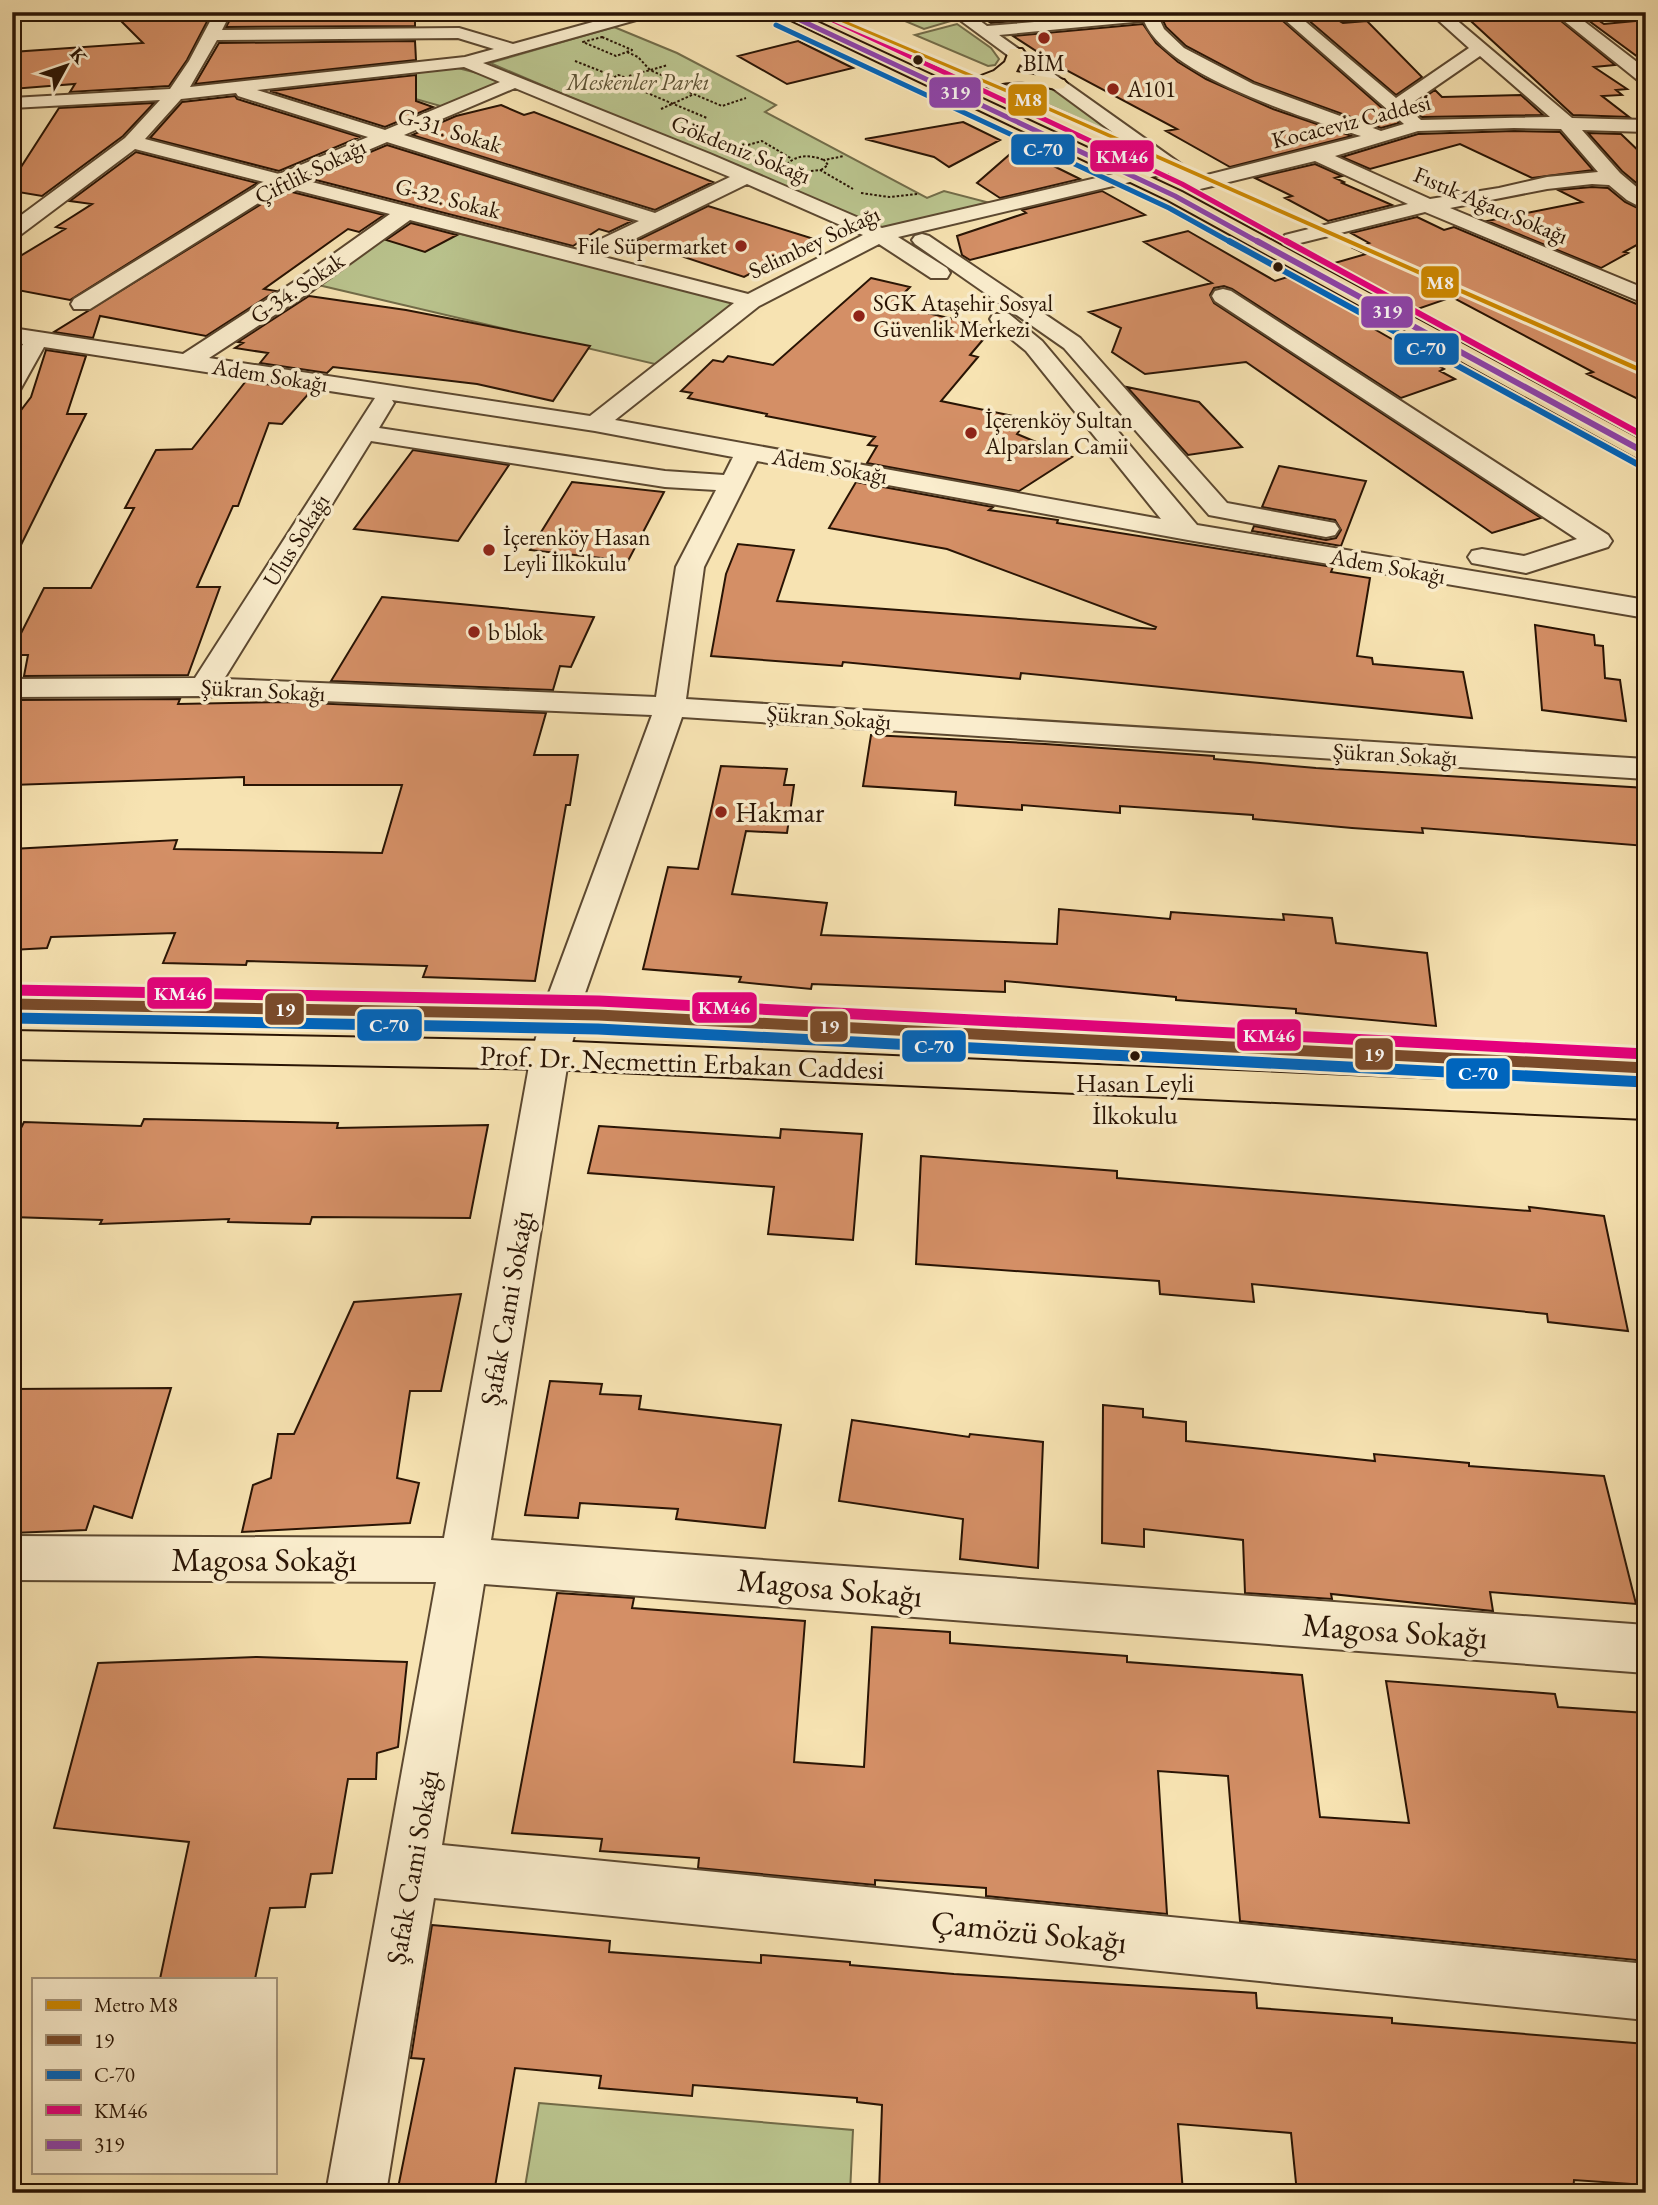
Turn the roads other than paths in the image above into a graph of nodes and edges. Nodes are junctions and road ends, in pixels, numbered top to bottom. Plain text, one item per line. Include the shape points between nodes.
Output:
1 (223, 12) edge
2 (648, 12) edge
3 (782, 12) edge
4 (867, 12) edge
5 (957, 12) edge
6 (1284, 12) edge
7 (1437, 12) edge
8 (1561, 12) edge
9 (1148, 14) edge
10 (829, 15) edge
11 (213, 35) junction
12 (989, 35) junction
13 (513, 49) junction
14 (1479, 49) junction
15 (1016, 53) junction
16 (466, 62) junction
17 (1646, 78) edge
18 (988, 80) junction
19 (514, 82) junction
20 (1058, 84) junction
21 (229, 87) junction
22 (176, 94) junction
23 (955, 94) junction
24 (12, 103) edge
25 (1395, 107) junction
26 (1567, 124) junction
27 (1417, 126) junction
28 (1646, 126) edge
29 (385, 135) junction
30 (1378, 136) junction
31 (132, 142) junction
32 (1317, 155) junction
33 (1164, 168) junction
34 (746, 177) junction
35 (1134, 177) junction
36 (1615, 178) junction
37 (281, 180) junction
38 (1196, 184) junction
39 (1646, 204) edge
40 (1427, 205) junction
41 (407, 212) junction
42 (656, 220) junction
43 (12, 232) edge
44 (880, 235) junction
45 (1292, 239) junction
46 (922, 240) dead end
47 (581, 257) junction
48 (1223, 296) dead end
49 (1646, 297) edge
50 (751, 300) junction
51 (82, 304) dead end
52 (24, 337) edge
53 (1072, 343) junction
54 (1034, 346) junction
55 (187, 362) junction
56 (12, 385) edge
57 (388, 393) junction
58 (595, 424) junction
59 (1646, 424) edge
60 (378, 435) dead end
61 (750, 451) junction
62 (1646, 453) edge
63 (733, 483) junction
64 (1188, 532) junction
65 (1352, 534) dead end
66 (1459, 553) dead end
67 (1646, 609) edge
68 (204, 687) junction
69 (12, 688) edge
70 (670, 707) junction
71 (1646, 769) edge
72 (12, 1004) edge
73 (560, 1014) junction
74 (12, 1045) edge
75 (550, 1055) junction
76 (1646, 1068) edge
77 (1646, 1104) edge
78 (12, 1558) edge
79 (464, 1560) junction
80 (1646, 1649) edge
81 (411, 1869) junction
82 (1646, 1992) edge
83 (356, 2193) edge

1 - 11 street
2 - 13 street
3 - 23 main road
4 - 10 street
5 - 12 street
6 - 25 street
7 - 14 street
8 - 17 street
9 - 12 street
9 - 30 street via 1152,26 1191,61 1275,99
10 - 18 main road
11 - 13 street via 448,32
11 - 22 street
12 - 15 street
13 - 16 street
14 - 25 street
14 - 26 street
15 - 18 main road via 1012,66
15 - 20 street
16 - 19 street, Gökdeniz Sokağı
16 - 21 street
18 - 20 main road via 1027,77
18 - 23 main road
18 - 33 main road
19 - 29 street, Çiftlik Sokağı
19 - 34 street, Gökdeniz Sokağı
20 - 38 street
21 - 22 street
21 - 29 street, G-31. Sokak
22 - 24 street
22 - 31 street
23 - 35 main road
25 - 27 street
26 - 27 street, Kocaceviz Caddesi via 1448,122
26 - 28 street, Kocaceviz Caddesi
26 - 36 street
27 - 30 street, Kocaceviz Caddesi
29 - 37 street, Çiftlik Sokağı
29 - 42 street, G-31. Sokak
30 - 32 street, Kocaceviz Caddesi
31 - 37 street, G-32. Sokak
31 - 43 street
32 - 38 street, Kocaceviz Caddesi
32 - 40 street, Fıstık Ağacı Sokağı
33 - 35 street, Selimbey Sokağı
33 - 38 main road
34 - 42 street
34 - 44 street, Gökdeniz Sokağı
35 - 44 street, Selimbey Sokağı
35 - 62 main road
36 - 39 street
36 - 40 street via 1546,183
37 - 41 street, G-32. Sokak
37 - 51 street, Çiftlik Sokağı
38 - 45 main road
40 - 45 street
40 - 49 street, Fıstık Ağacı Sokağı
41 - 47 street, G-32. Sokak
41 - 55 street, G-34. Sokak
42 - 47 street
44 - 50 street, Selimbey Sokağı
44 - 54 street, Gökdeniz Sokağı via 964,289
45 - 59 main road
46 - 53 street
47 - 50 street, G-32. Sokak
48 - 66 street via 1598,541 1526,565
50 - 58 street, Selimbey Sokağı
52 - 55 street, Adem Sokağı
52 - 56 street
53 - 54 street
53 - 65 street via 1218,509
54 - 64 street, Gökdeniz Sokağı
55 - 57 street, Adem Sokağı
57 - 58 street, Adem Sokağı
57 - 68 street, Ulus Sokağı
58 - 61 street, Adem Sokağı
60 - 63 street via 664,480
61 - 63 street, Şafak Cami Sokağı
61 - 64 street, Adem Sokağı
63 - 70 street, Şafak Cami Sokağı via 690,567
64 - 67 street, Adem Sokağı
68 - 69 street, Şükran Sokağı
68 - 70 street, Şükran Sokağı
70 - 71 street, Şükran Sokağı
70 - 73 street, Şafak Cami Sokağı
72 - 73 main road, Prof. Dr. Necmettin Erbakan Caddesi
73 - 75 street, Şafak Cami Sokağı
73 - 76 main road, Prof. Dr. Necmettin Erbakan Caddesi
74 - 75 main road, Prof. Dr. Necmettin Erbakan Caddesi
75 - 77 main road, Prof. Dr. Necmettin Erbakan Caddesi
75 - 79 street, Şafak Cami Sokağı
78 - 79 street, Magosa Sokağı
79 - 80 street, Magosa Sokağı
79 - 81 street, Şafak Cami Sokağı
81 - 82 street, Çamözü Sokağı
81 - 83 street, Şafak Cami Sokağı

